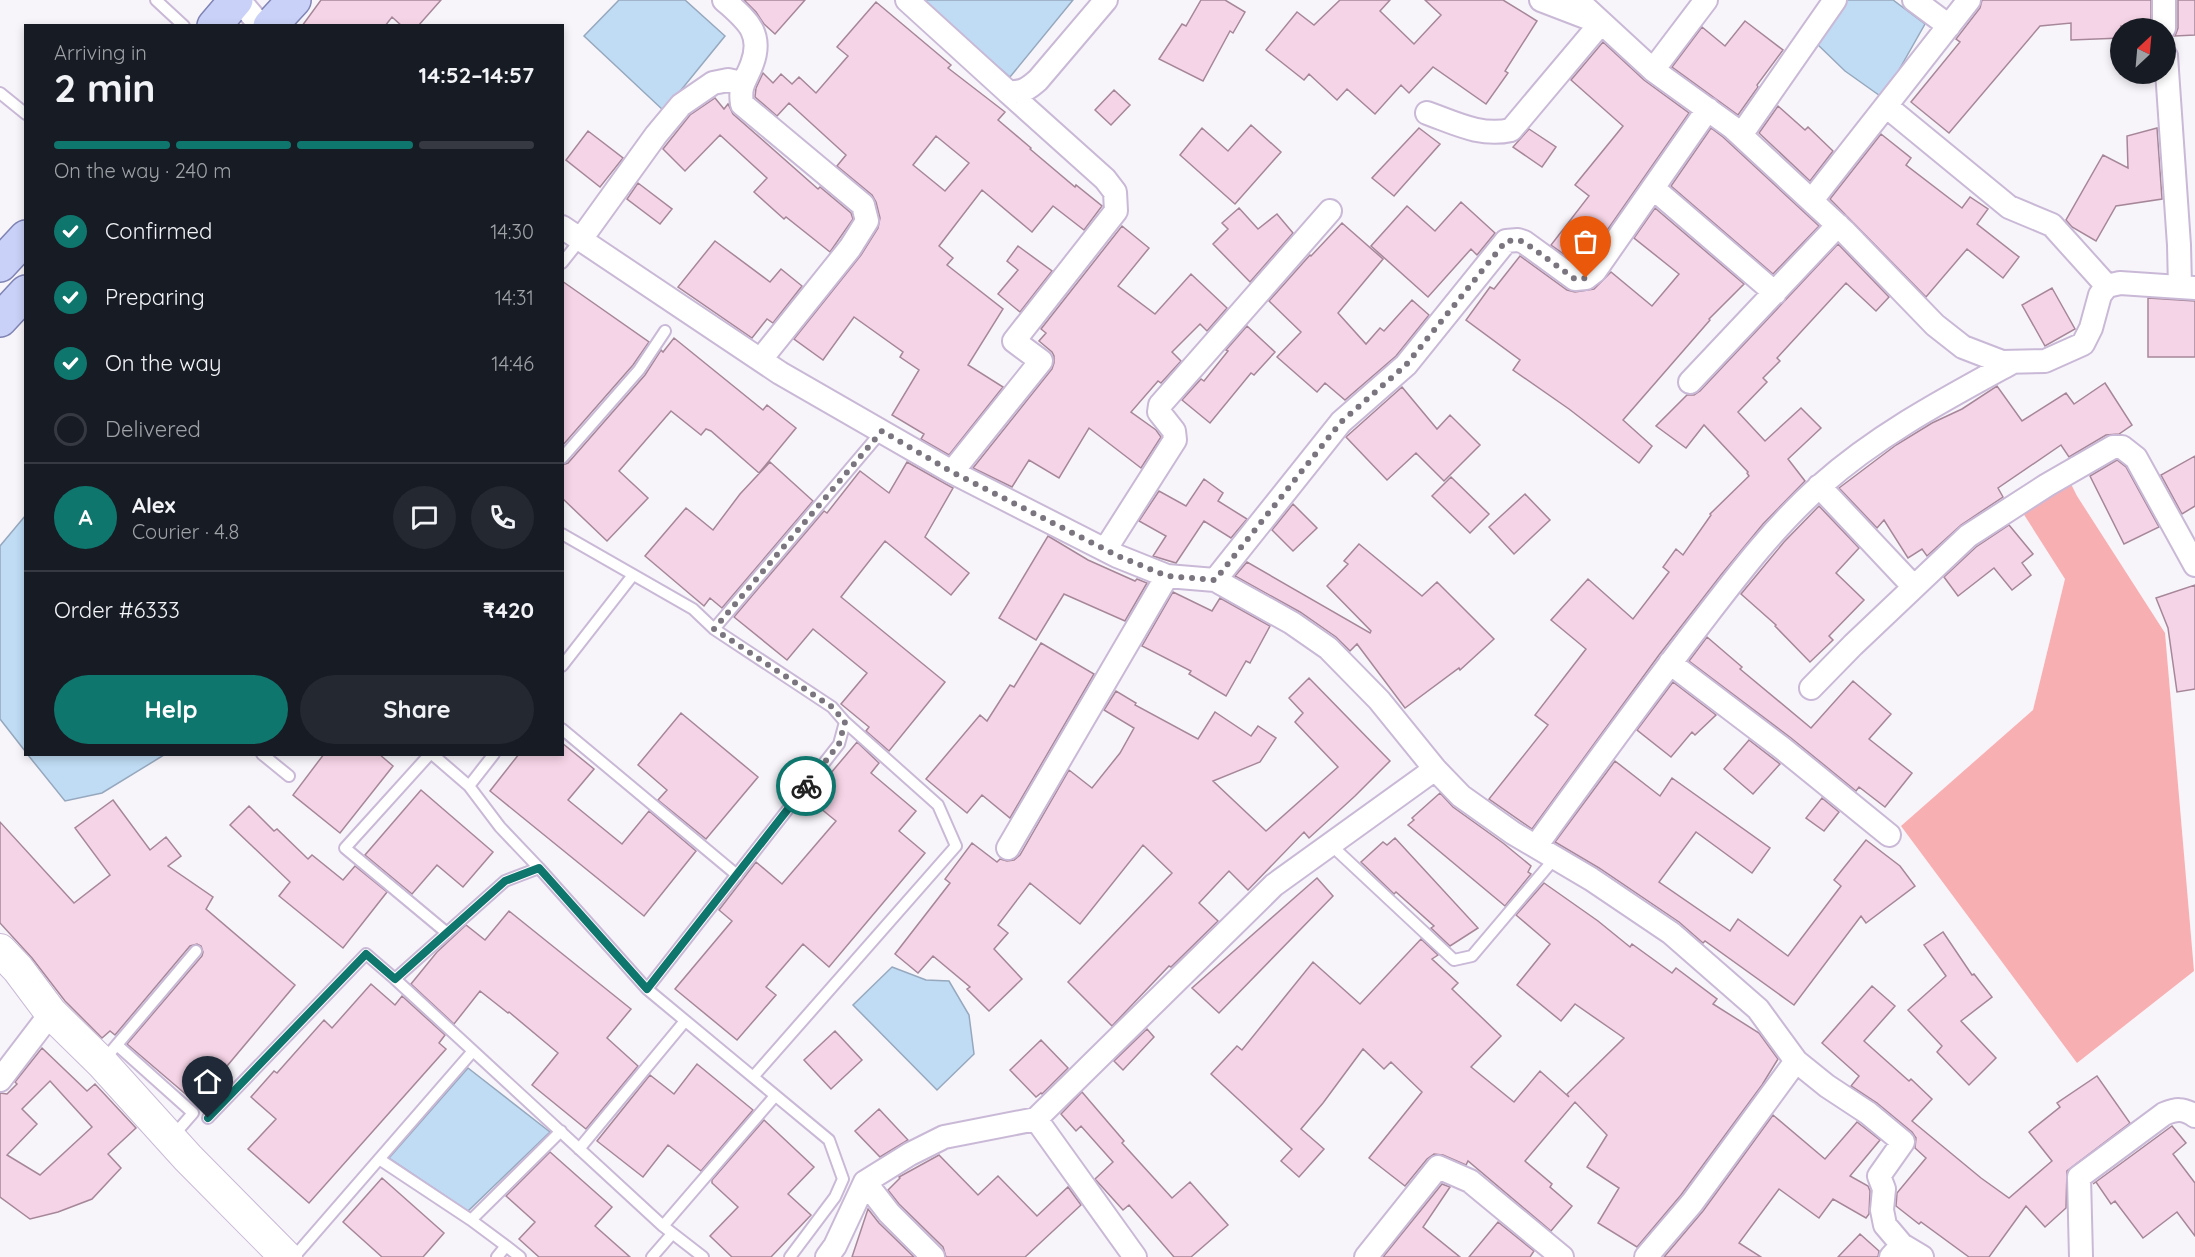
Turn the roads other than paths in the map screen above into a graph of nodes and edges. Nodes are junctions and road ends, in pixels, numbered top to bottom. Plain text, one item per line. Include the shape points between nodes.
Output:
1 (156, 0) edge
2 (237, 0) edge
3 (294, 0) edge
4 (724, 0) edge
5 (907, 0) edge
6 (1106, 0) edge
7 (1541, 0) edge
8 (1577, 0) edge
9 (1706, 0) edge
10 (1835, 0) edge
11 (1914, 0) edge
12 (1969, 0) edge
13 (2164, 0) edge
14 (2164, 18) edge
15 (1601, 23) junction
16 (182, 24) edge
17 (216, 24) edge
18 (259, 24) edge
19 (272, 24) edge
20 (1949, 26) junction
21 (1653, 70) junction
22 (742, 83) junction
23 (2169, 84) edge
24 (1008, 92) junction
25 (0, 93) edge
26 (1886, 106) junction
27 (1708, 110) junction
28 (24, 112) edge
29 (1427, 113) dead end
30 (1741, 135) junction
31 (1653, 188) junction
32 (1812, 200) junction
33 (1330, 211) dead end
34 (1838, 225) junction
35 (572, 233) edge
36 (24, 239) edge
37 (2187, 243) edge
38 (564, 257) edge
39 (0, 265) edge
40 (2107, 286) junction
41 (2188, 287) edge
42 (1775, 292) junction
43 (24, 294) edge
44 (0, 320) edge
45 (665, 331) dead end
46 (761, 359) junction
47 (2011, 363) junction
48 (1690, 382) dead end
49 (882, 431) junction
50 (564, 456) edge
51 (952, 472) junction
52 (1820, 486) junction
53 (564, 535) edge
54 (1105, 550) junction
55 (2195, 565) edge
56 (633, 575) junction
57 (1167, 576) junction
58 (1215, 580) junction
59 (1914, 586) junction
60 (714, 629) junction
61 (564, 663) edge
62 (1670, 663) junction
63 (1812, 687) dead end
64 (845, 722) junction
65 (564, 731) edge
66 (264, 756) edge
67 (429, 756) edge
68 (433, 756) edge
69 (492, 756) edge
70 (1435, 769) junction
71 (289, 776) dead end
72 (469, 786) junction
73 (1889, 835) dead end
74 (1330, 845) junction
75 (1008, 848) dead end
76 (1545, 852) junction
77 (539, 868) junction
78 (737, 874) junction
79 (447, 933) junction
80 (0, 950) edge
81 (196, 951) dead end
82 (395, 979) junction
83 (647, 989) junction
84 (51, 1012) junction
85 (686, 1021) junction
86 (473, 1051) junction
87 (109, 1054) junction
88 (1796, 1061) junction
89 (753, 1077) junction
90 (0, 1080) edge
91 (775, 1096) junction
92 (2195, 1116) edge
93 (208, 1118) dead end
94 (1036, 1119) junction
95 (561, 1131) junction
96 (579, 1149) junction
97 (379, 1159) junction
98 (865, 1182) junction
99 (471, 1220) junction
100 (663, 1226) junction
101 (672, 1234) junction
102 (506, 1246) junction
103 (1896, 1251) edge
104 (286, 1257) edge
105 (294, 1257) edge
106 (497, 1257) edge
107 (520, 1257) edge
108 (652, 1257) edge
109 (703, 1257) edge
110 (790, 1257) edge
111 (827, 1257) edge
112 (933, 1257) edge
113 (1135, 1257) edge
114 (1366, 1257) edge
115 (1562, 1257) edge
116 (1646, 1257) edge
117 (1922, 1257) edge
118 (2081, 1257) edge

1 - 16 lane
2 - 17 main road
2 - 18 street
3 - 19 main road
4 - 22 street via 746,20 757,40 753,63
5 - 24 street
6 - 24 street via 1038,80 1019,93
7 - 15 street
8 - 15 street
9 - 21 street
10 - 30 street
11 - 20 street
12 - 20 street
13 - 14 street
15 - 21 street
15 - 29 street via 1511,130 1474,130
20 - 26 street
21 - 27 street
22 - 35 street via 713,83 681,105
22 - 46 street via 742,104 863,205 867,221
23 - 37 street
24 - 51 street via 1105,179 1115,192 1116,211 1014,341 1041,361
25 - 28 lane
26 - 32 street
26 - 40 street via 2010,207 2052,225
27 - 30 street
27 - 31 street
30 - 32 street
31 - 42 street
31 - 58 street via 1595,271 1586,278 1575,279 1524,242 1506,241 1406,365 1341,422
32 - 34 street
33 - 54 street via 1160,405 1159,412 1174,431 1174,440
34 - 42 street
34 - 47 street via 1935,325 1962,347
35 - 38 lane
35 - 46 street
36 - 39 main road
37 - 41 street
40 - 41 street via 2120,283
40 - 47 street via 2100,295 2083,344 2045,361
42 - 48 street
43 - 44 main road
45 - 50 lane via 639,370
46 - 49 street
47 - 52 street via 1875,443
49 - 51 street
49 - 60 lane
51 - 54 street
52 - 59 street
52 - 62 street via 1771,534
53 - 56 lane
54 - 57 street
55 - 59 street via 2136,458 2122,447 2113,447 1968,536
56 - 60 lane via 693,609
56 - 61 lane
57 - 58 street
57 - 75 street
58 - 70 street via 1328,648 1378,700
59 - 63 street
60 - 64 lane via 832,707
62 - 73 street
62 - 76 street
64 - 78 lane via 839,744
64 - 89 lane via 938,805 956,846
65 - 78 lane
66 - 71 lane
67 - 79 lane via 345,848
68 - 72 lane
69 - 72 lane
70 - 74 street
70 - 76 street via 1461,796
72 - 77 lane via 500,827
74 - 76 lane via 1454,960 1472,956
74 - 94 street via 1274,885
76 - 88 street via 1671,933 1758,1009
77 - 79 lane via 505,881
77 - 83 lane
78 - 83 lane
79 - 82 lane
80 - 84 street
81 - 87 lane
82 - 86 lane
82 - 93 lane via 366,954
83 - 85 lane
84 - 87 street
84 - 90 street
85 - 89 lane
85 - 96 lane
86 - 95 lane
86 - 97 lane
87 - 104 street via 171,1138
88 - 103 street via 1903,1142 1879,1176 1884,1189 1885,1225
88 - 116 street via 1692,1203
89 - 91 lane
91 - 100 lane
91 - 110 lane via 829,1140 843,1179 835,1197
92 - 118 street via 2187,1110 2175,1109 2164,1114 2079,1177
94 - 98 street via 944,1137
94 - 113 street
95 - 96 lane
95 - 99 lane
96 - 100 lane
97 - 99 lane
97 - 105 lane
98 - 111 street
98 - 112 street via 888,1213
99 - 102 lane
100 - 101 lane
101 - 108 lane
101 - 109 lane
102 - 106 lane
102 - 107 lane
103 - 117 street
114 - 115 street via 1438,1167 1470,1181

